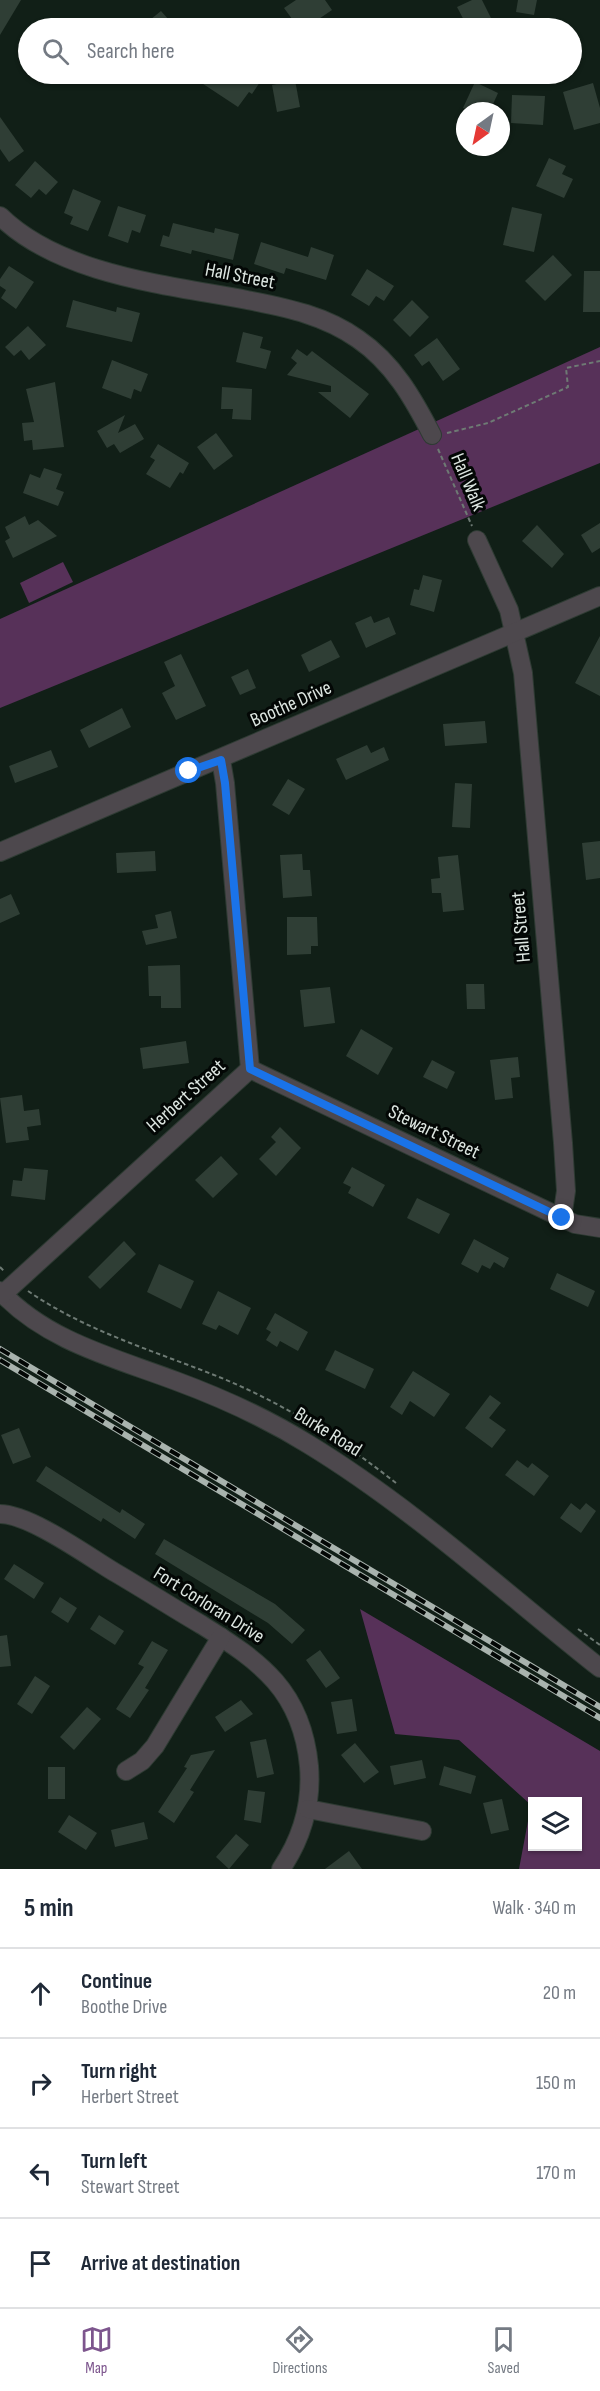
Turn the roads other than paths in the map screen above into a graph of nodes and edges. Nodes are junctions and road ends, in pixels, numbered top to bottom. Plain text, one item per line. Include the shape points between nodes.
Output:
1 (1, 219) edge
2 (432, 435) road end
3 (477, 540) road end
4 (600, 596) edge
5 (515, 632) junction
6 (221, 760) junction
7 (0, 852) edge
8 (250, 1069) junction
9 (562, 1218) junction
10 (600, 1228) edge
11 (2, 1292) edge
12 (0, 1514) edge
13 (221, 1637) junction
14 (600, 1668) edge
15 (126, 1771) dead end
16 (308, 1809) junction
17 (422, 1831) dead end
18 (281, 1869) edge

1 - 2 street, Hall Street via 38,244 79,263 296,310 335,325 365,344 397,376
3 - 5 street, Hall Street
4 - 5 street, Boothe Drive
5 - 6 street, Boothe Drive
5 - 9 street, Hall Street via 523,673 563,1143 566,1191
6 - 7 street, Boothe Drive
6 - 8 street, Herbert Street
8 - 9 street, Stewart Street
8 - 11 street, Herbert Street
9 - 10 street, Stewart Street
11 - 14 street, Burke Road via 35,1320 66,1339 224,1400 308,1444 428,1529
12 - 13 street, Fort Corloran Drive via 27,1521
13 - 15 street via 156,1746
13 - 16 street, Fort Corloran Drive via 261,1665 292,1707 307,1753
16 - 17 street
16 - 18 street, Fort Corloran Drive via 296,1844

